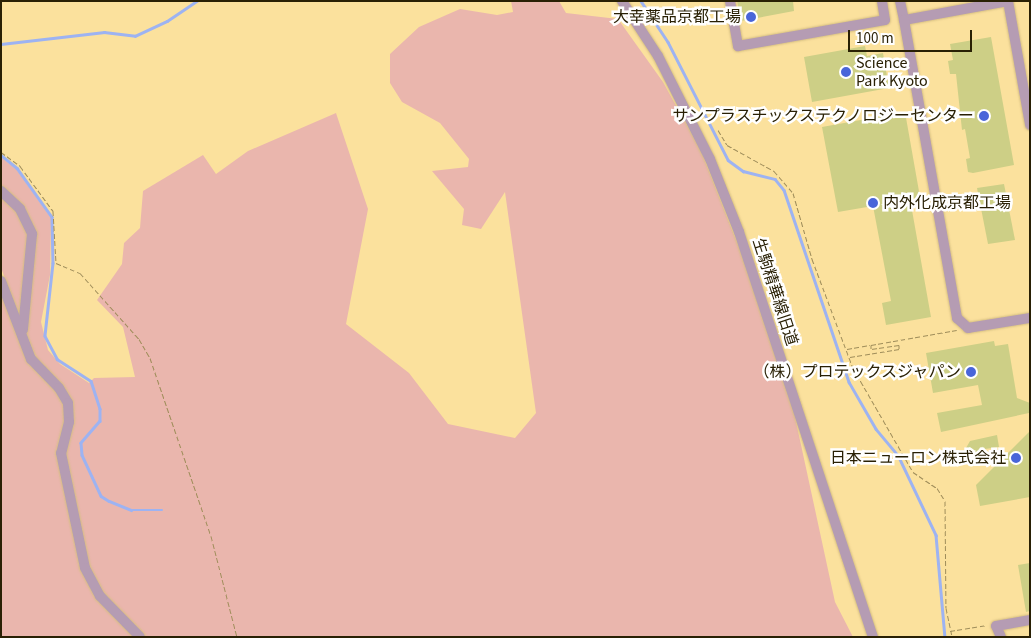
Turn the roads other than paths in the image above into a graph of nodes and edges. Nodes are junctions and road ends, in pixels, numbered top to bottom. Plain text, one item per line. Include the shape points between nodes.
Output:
1 (622, 1) edge
2 (730, 1) edge
3 (882, 1) edge
4 (900, 1) edge
5 (1008, 1) edge
6 (904, 20) junction
7 (1030, 125) edge
8 (1, 191) edge
9 (1, 281) edge
10 (1030, 318) edge
11 (23, 330) junction
12 (1030, 620) edge
13 (138, 635) edge
14 (873, 637) edge
15 (1001, 637) edge

1 - 14 street, 生駒精華線旧道 via 652,43 710,159 758,284
2 - 3 street via 738,46 885,20
4 - 6 street
5 - 6 street
5 - 7 street
6 - 10 street via 957,318 962,325 975,327
8 - 11 street via 20,210 32,234
9 - 11 street
11 - 13 street via 31,359 59,388 68,403 69,422 61,453 85,568 100,596
12 - 15 street via 996,626

